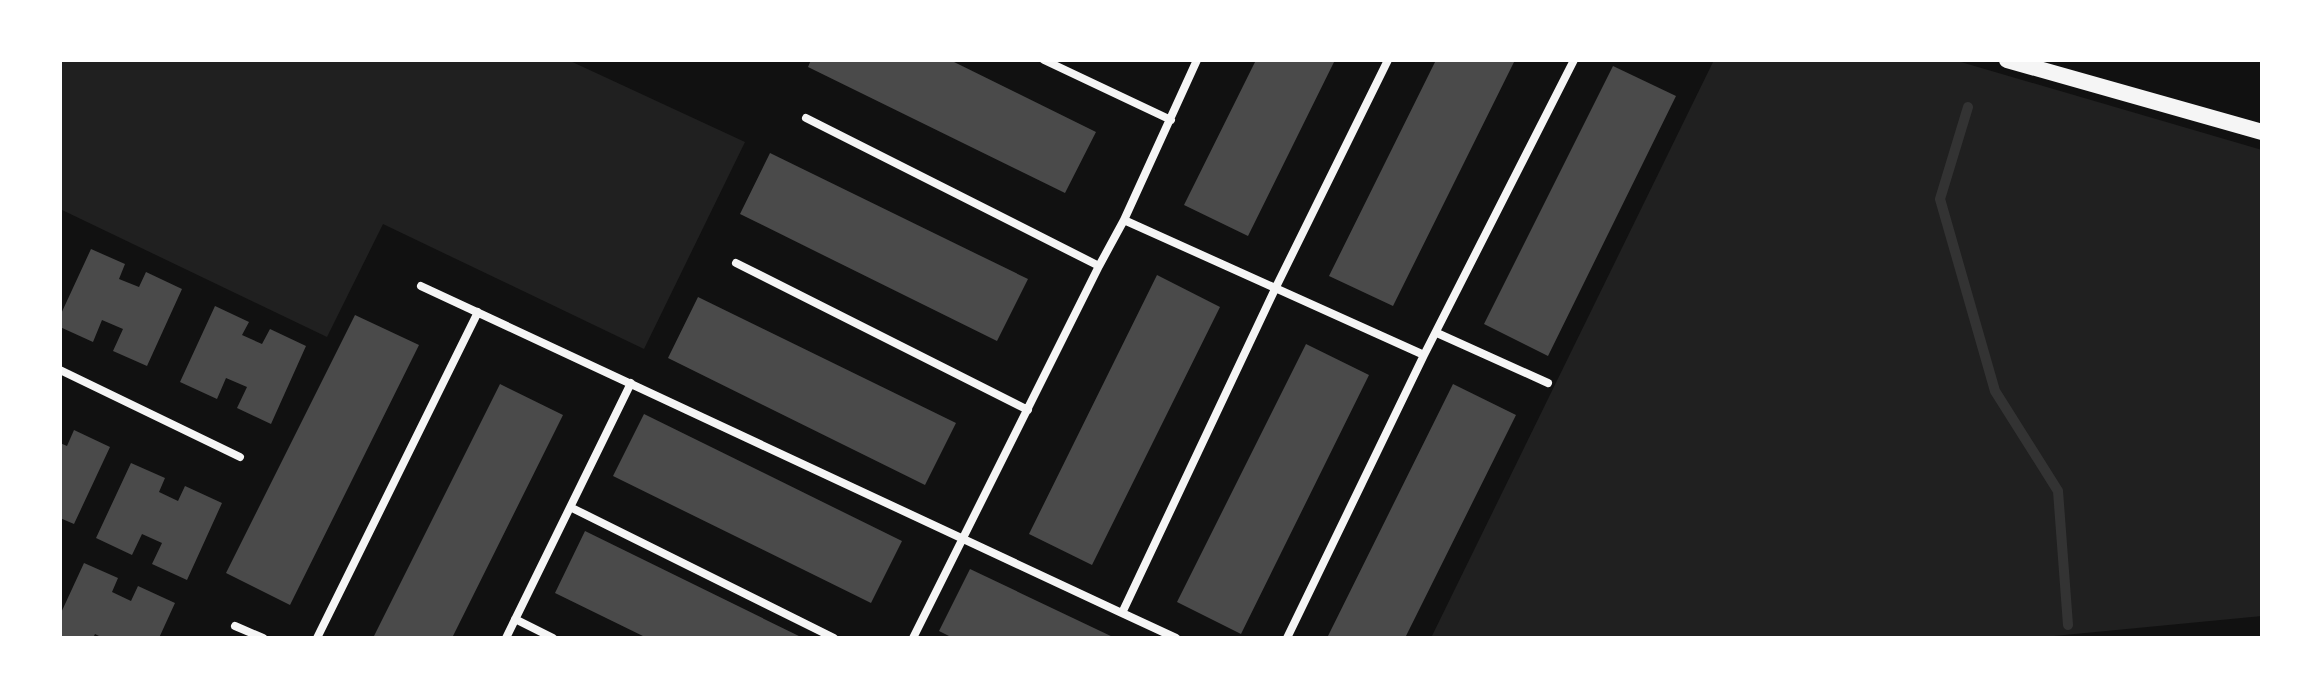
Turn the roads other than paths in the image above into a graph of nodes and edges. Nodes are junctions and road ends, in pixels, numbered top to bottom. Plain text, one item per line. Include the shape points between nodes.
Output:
1 (1044, 60) edge
2 (1197, 60) edge
3 (1388, 60) edge
4 (1574, 60) edge
5 (2007, 60) edge
6 (806, 118) dead end
7 (1171, 120) junction
8 (2262, 132) edge
9 (1124, 220) junction
10 (736, 263) dead end
11 (1099, 266) junction
12 (421, 286) dead end
13 (1276, 287) junction
14 (478, 312) junction
15 (1437, 333) junction
16 (1424, 355) junction
17 (60, 370) edge
18 (631, 383) junction
19 (1548, 383) dead end
20 (1028, 410) junction
21 (240, 457) dead end
22 (572, 508) junction
23 (962, 537) junction
24 (1122, 613) junction
25 (515, 619) junction
26 (235, 626) dead end
27 (263, 638) edge
28 (317, 638) edge
29 (506, 638) edge
30 (553, 638) edge
31 (834, 638) edge
32 (913, 638) edge
33 (1176, 638) edge
34 (1287, 638) edge

1 - 7 street
2 - 7 street
3 - 13 street
4 - 15 street
5 - 8 main road
6 - 11 street
7 - 9 street
9 - 11 street
9 - 13 street
10 - 20 street
11 - 20 street
12 - 14 street
13 - 16 street
13 - 24 street
14 - 18 street
14 - 28 street
15 - 16 street
15 - 19 street
16 - 34 street
17 - 21 street
18 - 22 street
18 - 23 street
20 - 23 street
22 - 25 street
22 - 31 street
23 - 24 street
23 - 32 street
24 - 33 street
25 - 29 street
25 - 30 street
26 - 27 street

